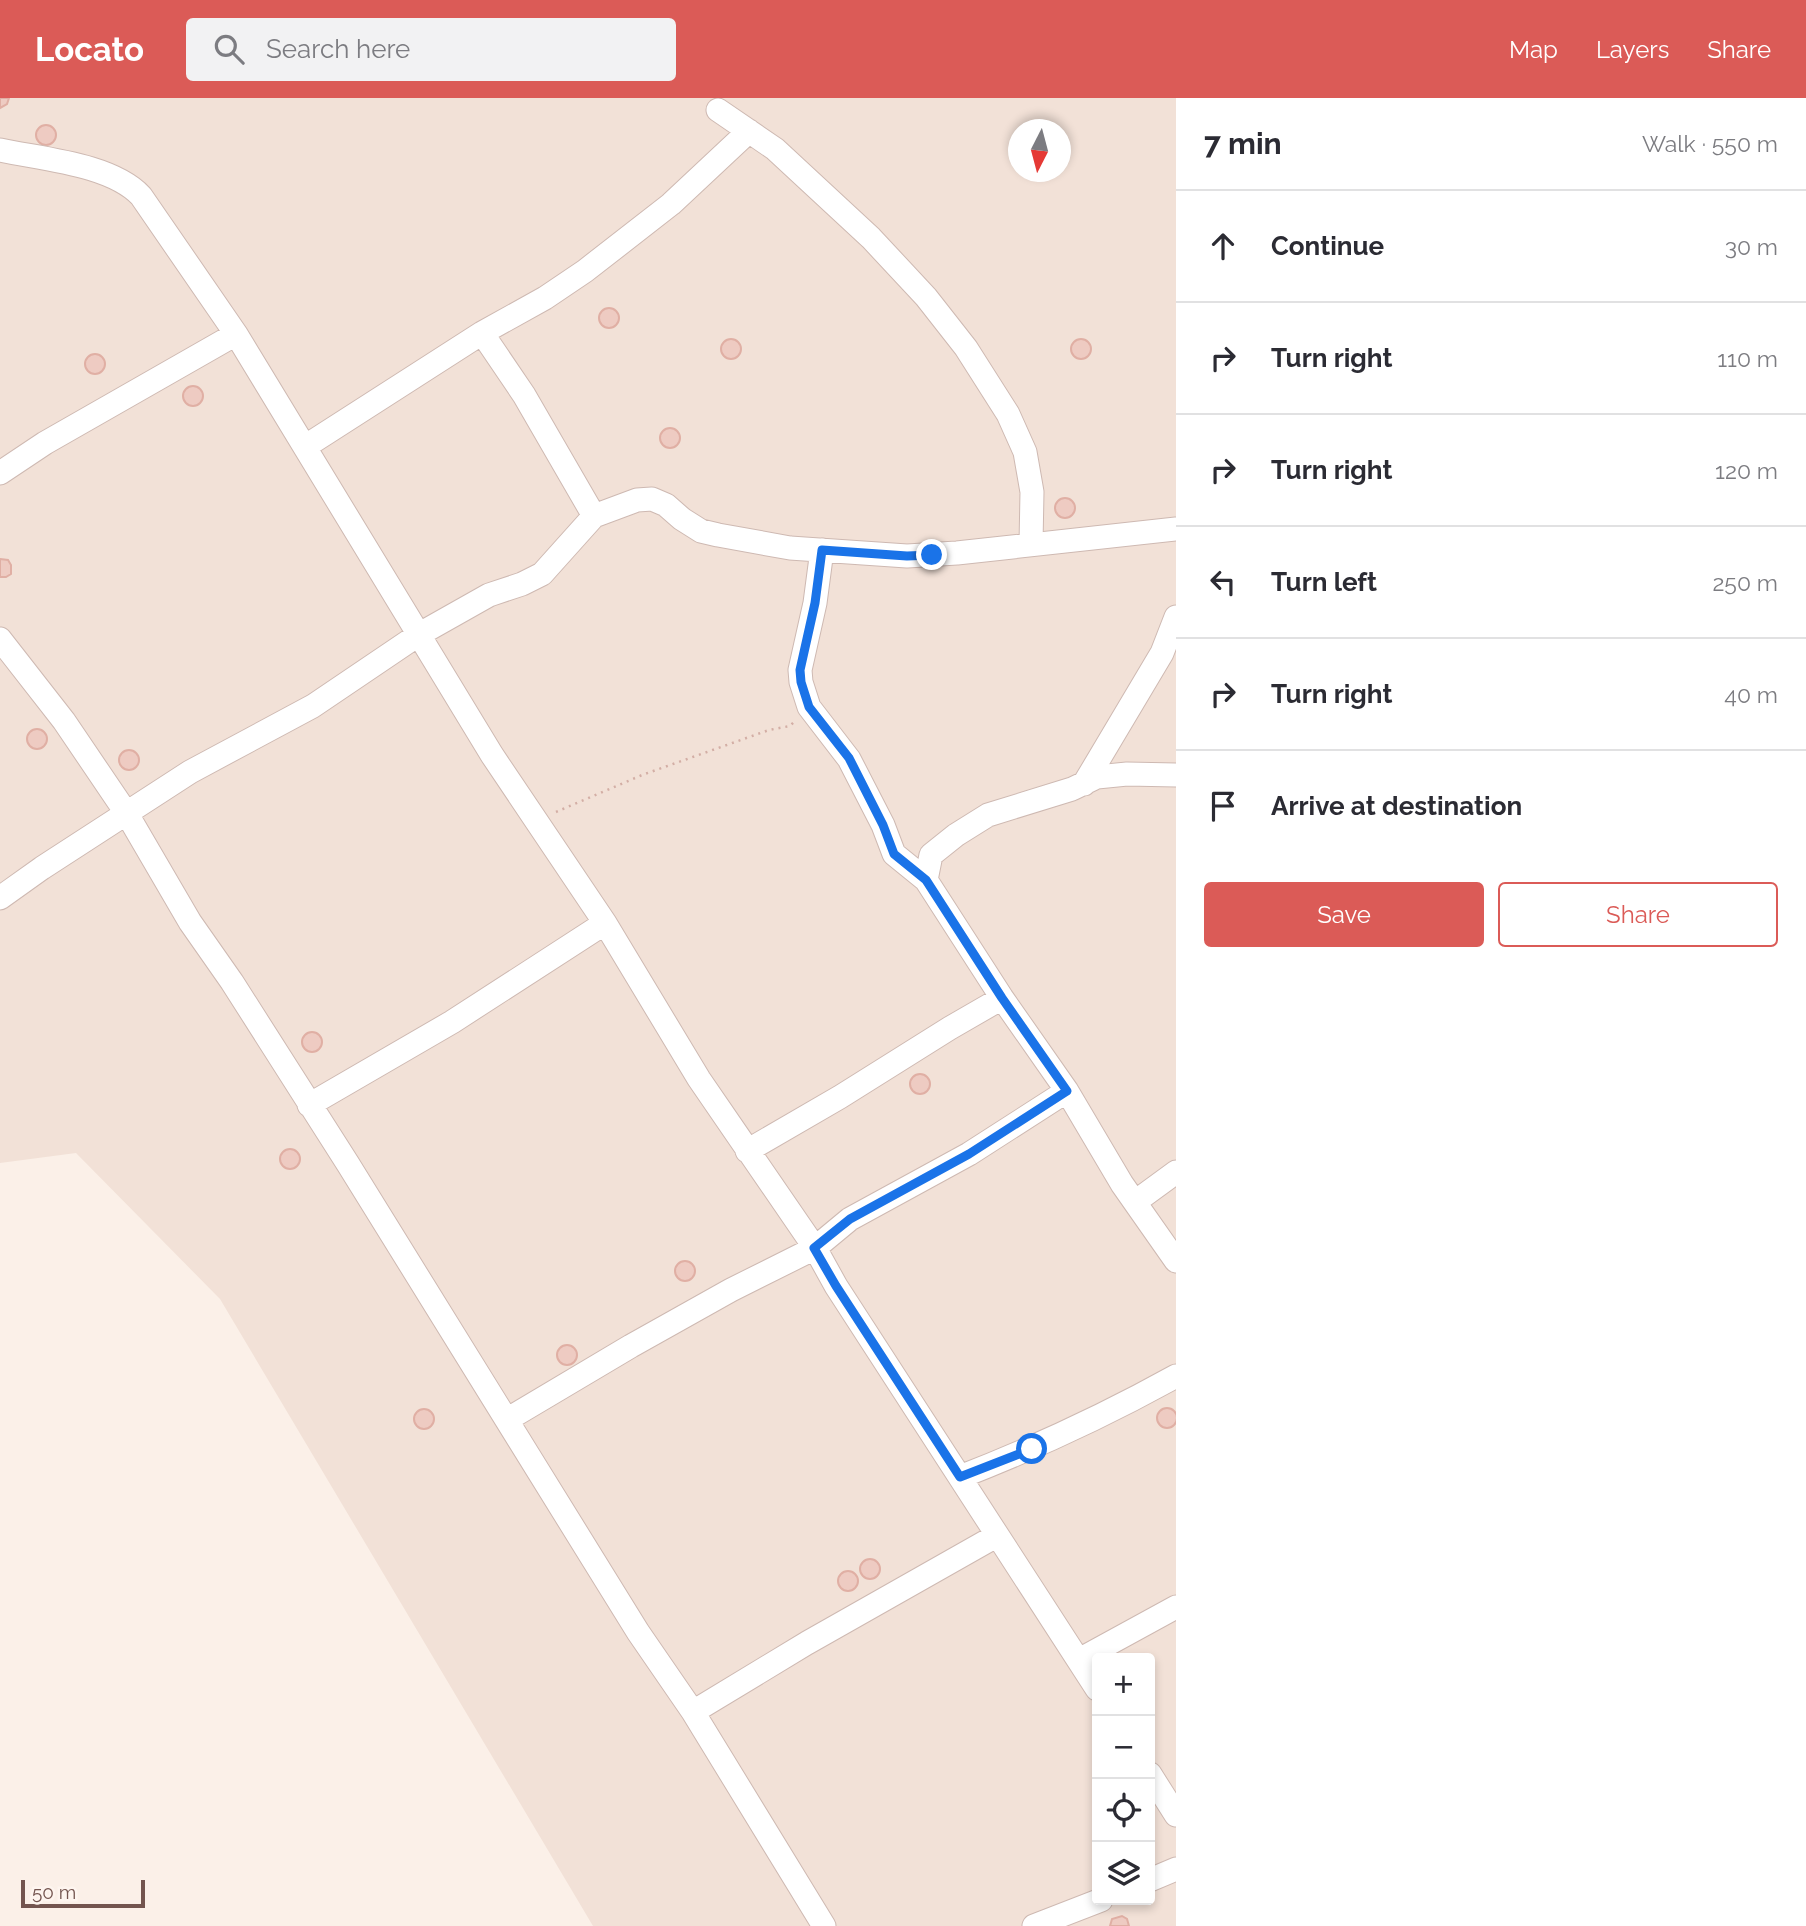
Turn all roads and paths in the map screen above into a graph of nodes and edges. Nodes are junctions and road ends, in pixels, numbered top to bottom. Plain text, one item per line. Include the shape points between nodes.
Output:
1 (718, 110) dead end
2 (749, 131) junction
3 (0, 150) edge
4 (482, 333) junction
5 (236, 334) junction
6 (306, 446) junction
7 (0, 472) edge
8 (594, 516) junction
9 (1176, 529) edge
10 (1031, 544) junction
11 (822, 550) junction
12 (1176, 617) edge
13 (418, 635) junction
14 (0, 639) edge
15 (809, 707) junction
16 (1176, 775) edge
17 (1084, 784) junction
18 (127, 814) junction
19 (535, 821) junction
20 (926, 880) junction
21 (0, 898) edge
22 (605, 923) junction
23 (1002, 998) junction
24 (1067, 1091) junction
25 (309, 1105) junction
26 (747, 1151) junction
27 (1176, 1172) edge
28 (1135, 1202) junction
29 (814, 1248) junction
30 (1176, 1261) edge
31 (1176, 1376) edge
32 (508, 1419) junction
33 (960, 1477) junction
34 (996, 1535) junction
35 (1176, 1607) edge
36 (1079, 1660) junction
37 (1092, 1681) edge
38 (693, 1712) junction
39 (1153, 1779) edge
40 (1176, 1815) edge
41 (1176, 1869) edge
42 (1155, 1878) edge
43 (1092, 1903) edge
44 (824, 1926) edge
45 (1034, 1926) edge

1 - 2 street
2 - 4 street via 671,204 585,271
2 - 10 street via 775,149 871,238 966,348 1026,452 1032,492
3 - 5 street via 92,170 136,191
4 - 6 street
4 - 8 street
5 - 6 street
5 - 7 street
6 - 13 street
8 - 11 street via 652,499 701,530
8 - 13 street via 542,574 489,594
9 - 10 street
10 - 11 street via 907,556
11 - 15 street via 800,670
12 - 17 street via 1162,653
13 - 18 street via 313,706 190,772
13 - 19 street
14 - 18 street via 64,721
15 - 19 path via 790,726 642,775
15 - 20 street via 849,758 894,854
16 - 17 street via 1126,774 1097,777
17 - 20 street via 988,815 931,855
18 - 21 street
18 - 25 street via 190,922
19 - 22 street
20 - 23 street
22 - 25 street
22 - 26 street
23 - 24 street
23 - 26 street
24 - 28 street
24 - 29 street via 969,1154 850,1219
25 - 32 street
26 - 29 street
27 - 28 street
28 - 30 street
29 - 32 street via 720,1296
29 - 33 street
31 - 33 street via 1110,1413
32 - 38 street via 638,1632
33 - 34 street
34 - 36 street
34 - 38 street
35 - 36 street
36 - 37 street
38 - 44 street
39 - 40 street
41 - 42 street
43 - 45 street

